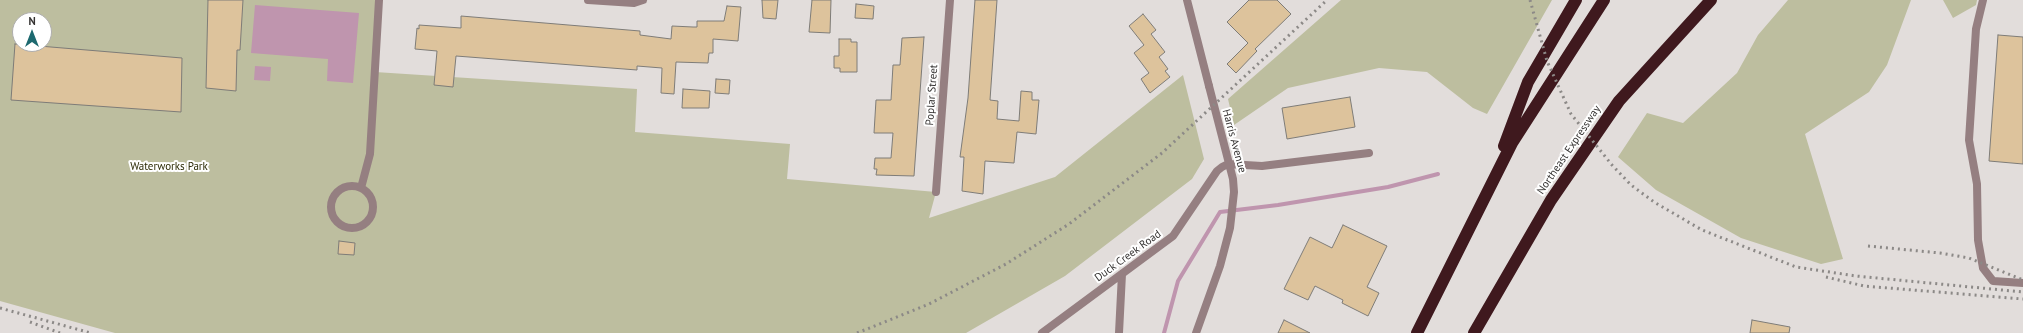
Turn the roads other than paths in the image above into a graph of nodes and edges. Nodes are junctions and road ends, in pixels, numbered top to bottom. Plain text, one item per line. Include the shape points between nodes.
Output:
1 (379, 0) edge
2 (588, 0) edge
3 (643, 0) edge
4 (950, 0) edge
5 (1187, 0) edge
6 (1576, 0) edge
7 (1604, 0) edge
8 (1711, 0) edge
9 (1983, 0) edge
10 (1369, 153) dead end
11 (1228, 164) junction
12 (361, 188) junction
13 (936, 192) dead end
14 (1486, 193) junction
15 (1122, 274) junction
16 (2023, 283) edge
17 (1042, 333) edge
18 (1119, 333) edge
19 (1196, 333) edge
20 (1417, 333) edge
21 (1474, 333) edge

1 - 12 street via 370,154
2 - 3 street via 634,3
4 - 13 street, Poplar Street
5 - 11 street, Harris Avenue
6 - 14 highway via 1528,82
7 - 14 highway via 1512,143
8 - 21 highway, Northeast Expressway via 1619,101 1551,200
9 - 16 street via 1976,29 1968,140 1977,184 1978,240 1983,268 1993,281
10 - 11 street via 1250,167
11 - 15 street, Duck Creek Road via 1217,171 1174,236
11 - 19 street, Harris Avenue via 1234,192 1230,228 1220,266
12 - 12 street via 347,187 335,194 332,214 341,225 354,228 367,223 371,217 373,204 367,192
14 - 20 highway
15 - 17 street, Duck Creek Road
15 - 18 street

